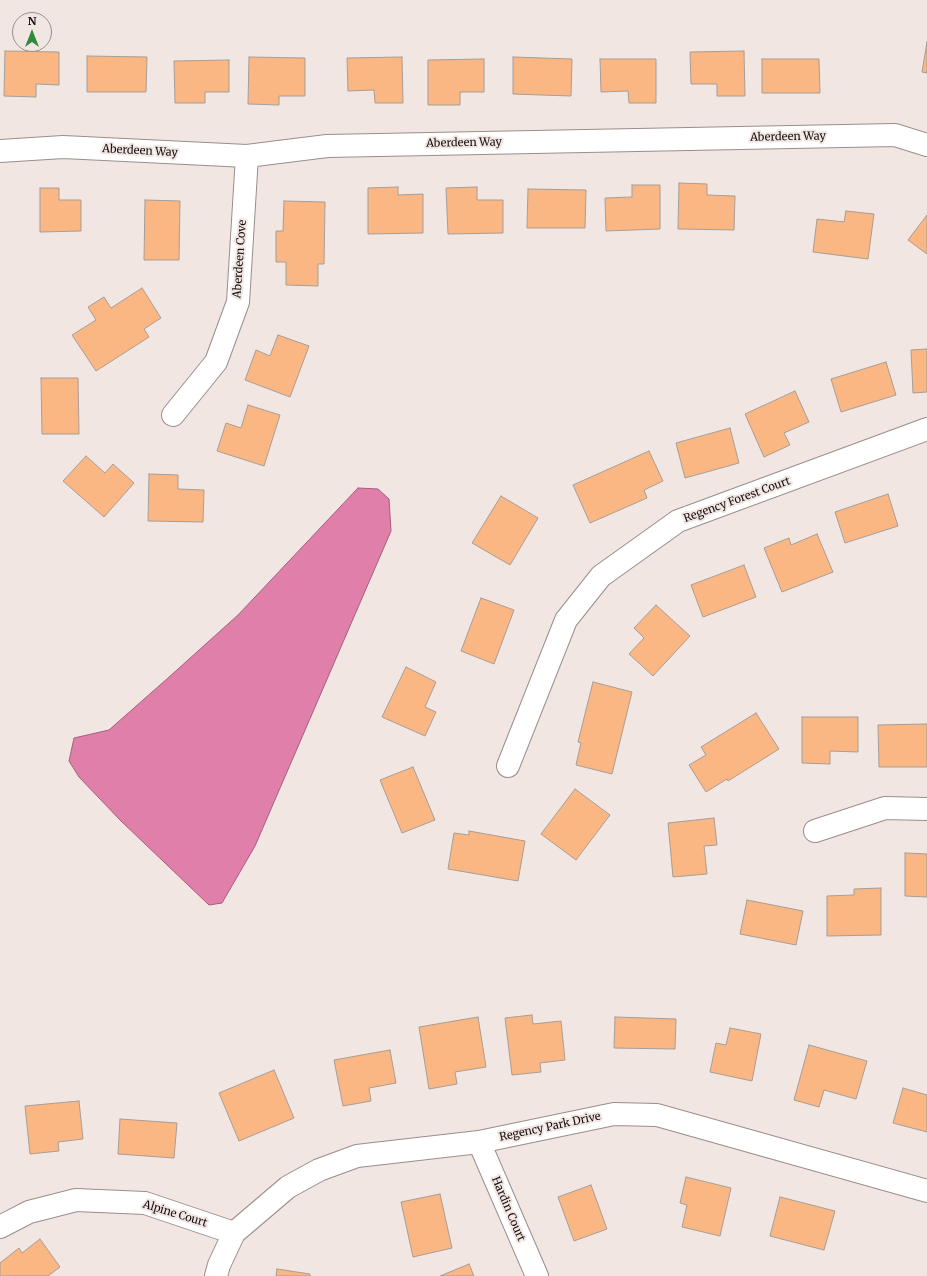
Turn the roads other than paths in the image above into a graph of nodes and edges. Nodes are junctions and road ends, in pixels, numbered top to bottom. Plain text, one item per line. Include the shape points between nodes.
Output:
1 (927, 145) edge
2 (0, 151) edge
3 (247, 156) junction
4 (173, 414) dead end
5 (927, 429) edge
6 (508, 766) dead end
7 (927, 809) edge
8 (815, 831) dead end
9 (479, 1142) junction
10 (927, 1191) edge
11 (0, 1227) edge
12 (234, 1233) junction
13 (216, 1276) edge
14 (537, 1276) edge

1 - 3 street, Aberdeen Way via 895,135 327,146
2 - 3 street, Aberdeen Way via 64,147
3 - 4 street, Aberdeen Cove via 238,302 216,362
5 - 6 street, Regency Forest Court via 678,521 601,576 566,620
7 - 8 street via 884,808
9 - 10 street, Regency Park Drive via 614,1114 657,1116
9 - 12 street, Regency Park Drive via 357,1156 319,1170 288,1187
9 - 14 street, Hardin Court
11 - 12 street, Alpine Court via 28,1212 76,1200 145,1203
12 - 13 street, Regency Park Drive

